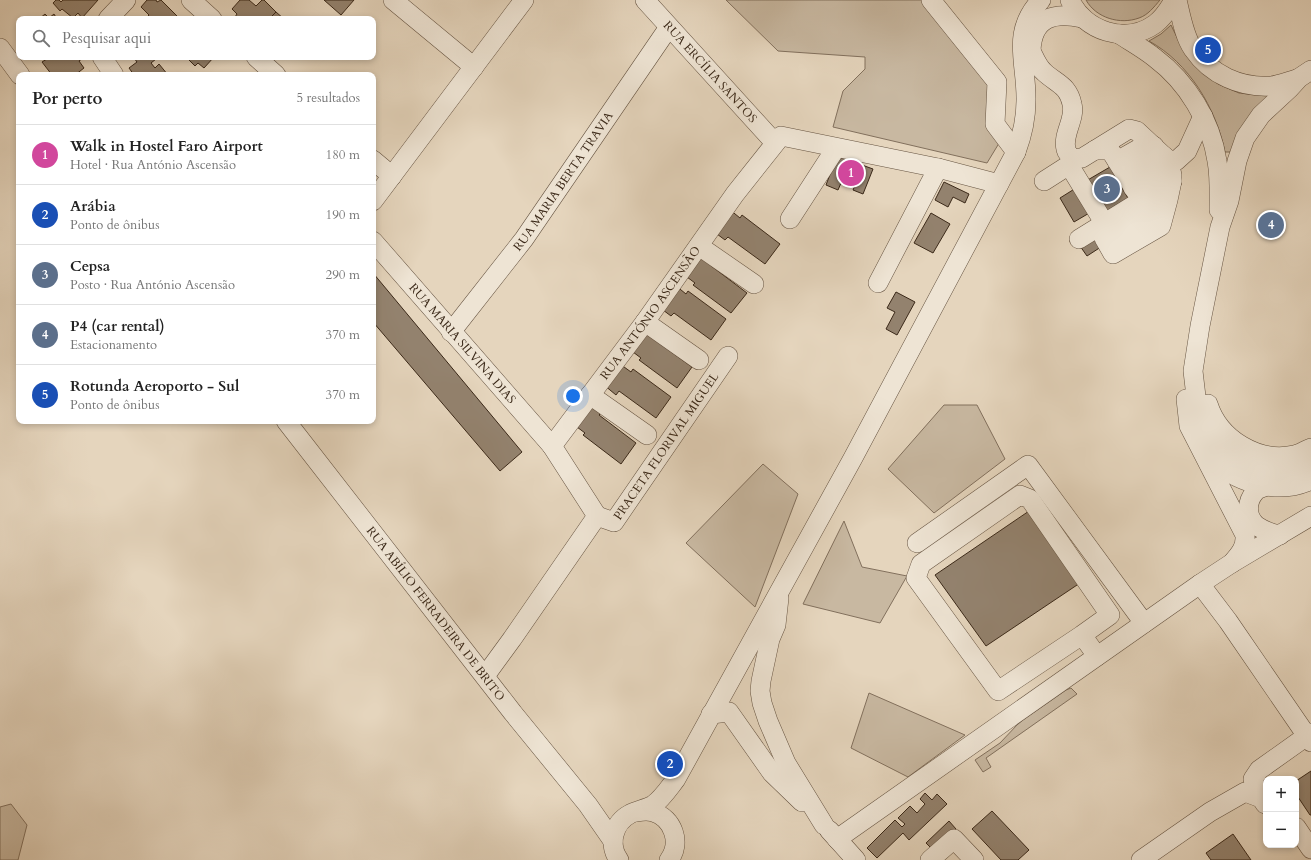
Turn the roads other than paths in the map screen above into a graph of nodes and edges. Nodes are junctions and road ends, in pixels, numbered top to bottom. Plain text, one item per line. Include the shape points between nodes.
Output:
1 (126, 0) edge
2 (191, 0) edge
3 (393, 0) edge
4 (524, 0) edge
5 (644, 0) edge
6 (931, 0) edge
7 (1041, 0) edge
8 (1070, 0) edge
9 (1175, 0) edge
10 (111, 16) edge
11 (209, 16) edge
12 (1082, 18) junction
13 (669, 27) junction
14 (1119, 34) junction
15 (0, 48) edge
16 (1031, 52) junction
17 (104, 60) edge
18 (259, 60) edge
19 (474, 67) junction
20 (18, 72) edge
21 (112, 72) edge
22 (273, 72) edge
23 (1305, 74) edge
24 (1026, 78) junction
25 (1203, 116) junction
26 (775, 143) junction
27 (836, 148) junction
28 (1096, 150) junction
29 (1016, 152) junction
30 (1164, 158) junction
31 (1071, 162) junction
32 (376, 163) edge
33 (938, 168) junction
34 (392, 176) junction
35 (1044, 181) dead end
36 (1130, 181) junction
37 (999, 184) junction
38 (376, 197) edge
39 (1168, 200) junction
40 (790, 219) dead end
41 (1220, 227) junction
42 (1108, 228) junction
43 (1079, 239) dead end
44 (376, 244) edge
45 (699, 246) junction
46 (878, 283) dead end
47 (754, 284) dead end
48 (645, 322) junction
49 (1200, 326) junction
50 (451, 332) junction
51 (728, 356) dead end
52 (699, 360) dead end
53 (590, 395) junction
54 (288, 424) edge
55 (647, 435) dead end
56 (1199, 445) junction
57 (552, 446) junction
58 (1311, 448) edge
59 (1311, 464) edge
60 (1311, 480) edge
61 (1266, 486) junction
62 (596, 516) junction
63 (1311, 516) edge
64 (1280, 535) junction
65 (917, 543) dead end
66 (1232, 563) junction
67 (1200, 584) junction
68 (780, 589) junction
69 (1144, 623) junction
70 (1082, 635) junction
71 (1097, 656) junction
72 (484, 676) junction
73 (711, 714) junction
74 (1310, 738) edge
75 (1261, 789) edge
76 (668, 790) junction
77 (588, 805) junction
78 (631, 814) junction
79 (824, 824) junction
80 (671, 826) junction
81 (1299, 832) edge
82 (837, 839) junction
83 (612, 841) junction
84 (1298, 848) edge
85 (1311, 850) edge
86 (670, 859) edge
87 (619, 860) edge
88 (856, 860) edge
89 (930, 860) edge
90 (974, 860) edge
91 (1141, 860) edge
92 (1307, 860) edge

1 - 10 street
2 - 11 street
3 - 19 street
4 - 19 street
5 - 13 street, RUA ERCÍLIA SANTOS
6 - 29 street via 997,82 995,124
7 - 24 street via 1028,16 1024,27 1022,52
8 - 12 street
9 - 14 street via 1154,25 1137,32
9 - 23 street via 1193,49 1202,60 1227,78 1242,84 1272,86
12 - 14 street via 1105,32
12 - 16 street via 1067,14 1044,21 1036,29
13 - 26 street, RUA ERCÍLIA SANTOS
13 - 50 street, RUA MARIA BERTA TRAVIA via 524,239
14 - 25 street via 1167,68 1190,93
15 - 20 street
16 - 24 street
16 - 31 street via 1043,71 1064,86 1072,105 1072,115 1065,139
17 - 21 street
18 - 22 street
19 - 34 street
23 - 41 street via 1252,125 1237,161 1229,201
24 - 29 street via 1024,121
25 - 30 street via 1187,151
25 - 41 street via 1217,161
26 - 27 street via 781,136
26 - 45 street, RUA ANTÓNIO ASCENSÃO
27 - 33 street
27 - 40 street
28 - 30 street via 1129,129 1137,131
28 - 31 street
28 - 36 street via 1110,150
29 - 37 street
30 - 36 street via 1156,174
30 - 36 street via 1140,148
30 - 39 street
31 - 35 street
31 - 42 street
32 - 34 street
33 - 37 street
33 - 46 street
34 - 38 street
36 - 39 street
36 - 42 street
37 - 68 street
39 - 42 street via 1161,226 1114,254 1104,238
41 - 49 street
42 - 43 street
44 - 50 street, RUA MARIA SILVINA DIAS
45 - 47 street
45 - 48 street, RUA ANTÓNIO ASCENSÃO
48 - 52 street
48 - 53 street, RUA ANTÓNIO ASCENSÃO
49 - 56 street via 1186,372 1185,392 1189,426
49 - 58 street via 1206,397 1211,414 1218,424 1233,440 1259,454 1278,457 1294,455
49 - 59 street via 1193,371 1194,391 1202,420 1211,436 1231,456 1262,470 1284,472
50 - 57 street, RUA MARIA SILVINA DIAS
51 - 62 street, PRACETA FLORIVAL MIGUEL via 614,522
53 - 55 street
53 - 57 street, RUA ANTÓNIO ASCENSÃO
54 - 72 street, RUA ABÍLIO FERRADEIRA DE BRITO
56 - 61 street via 1217,465 1229,473
56 - 66 street via 1244,535 1242,550
57 - 62 street
60 - 61 street via 1287,487
61 - 64 street via 1256,491 1247,508 1256,525 1266,532
62 - 72 street
63 - 64 street
64 - 66 street
65 - 69 street via 1028,465
66 - 67 street
67 - 69 street
67 - 74 street
68 - 73 street
68 - 79 street via 776,626 770,639 761,681 762,703 786,762
69 - 71 street
70 - 70 street via 998,691 916,578 921,564 1020,495 1030,499 1110,615
70 - 71 street
71 - 82 street
72 - 77 street, RUA ABÍLIO FERRADEIRA DE BRITO
73 - 76 street
73 - 79 street via 729,712 772,772
74 - 75 street via 1260,770 1253,779
75 - 91 street via 1210,812
76 - 78 street via 653,805
76 - 80 street
77 - 78 street
77 - 83 street, RUA ABÍLIO FERRADEIRA DE BRITO
78 - 80 street via 652,812 660,815
78 - 83 street via 617,827
79 - 82 street
80 - 86 street via 675,842
81 - 85 street
82 - 88 street
83 - 87 street, RUA ABÍLIO FERRADEIRA DE BRITO
84 - 92 street
89 - 90 street via 954,839

